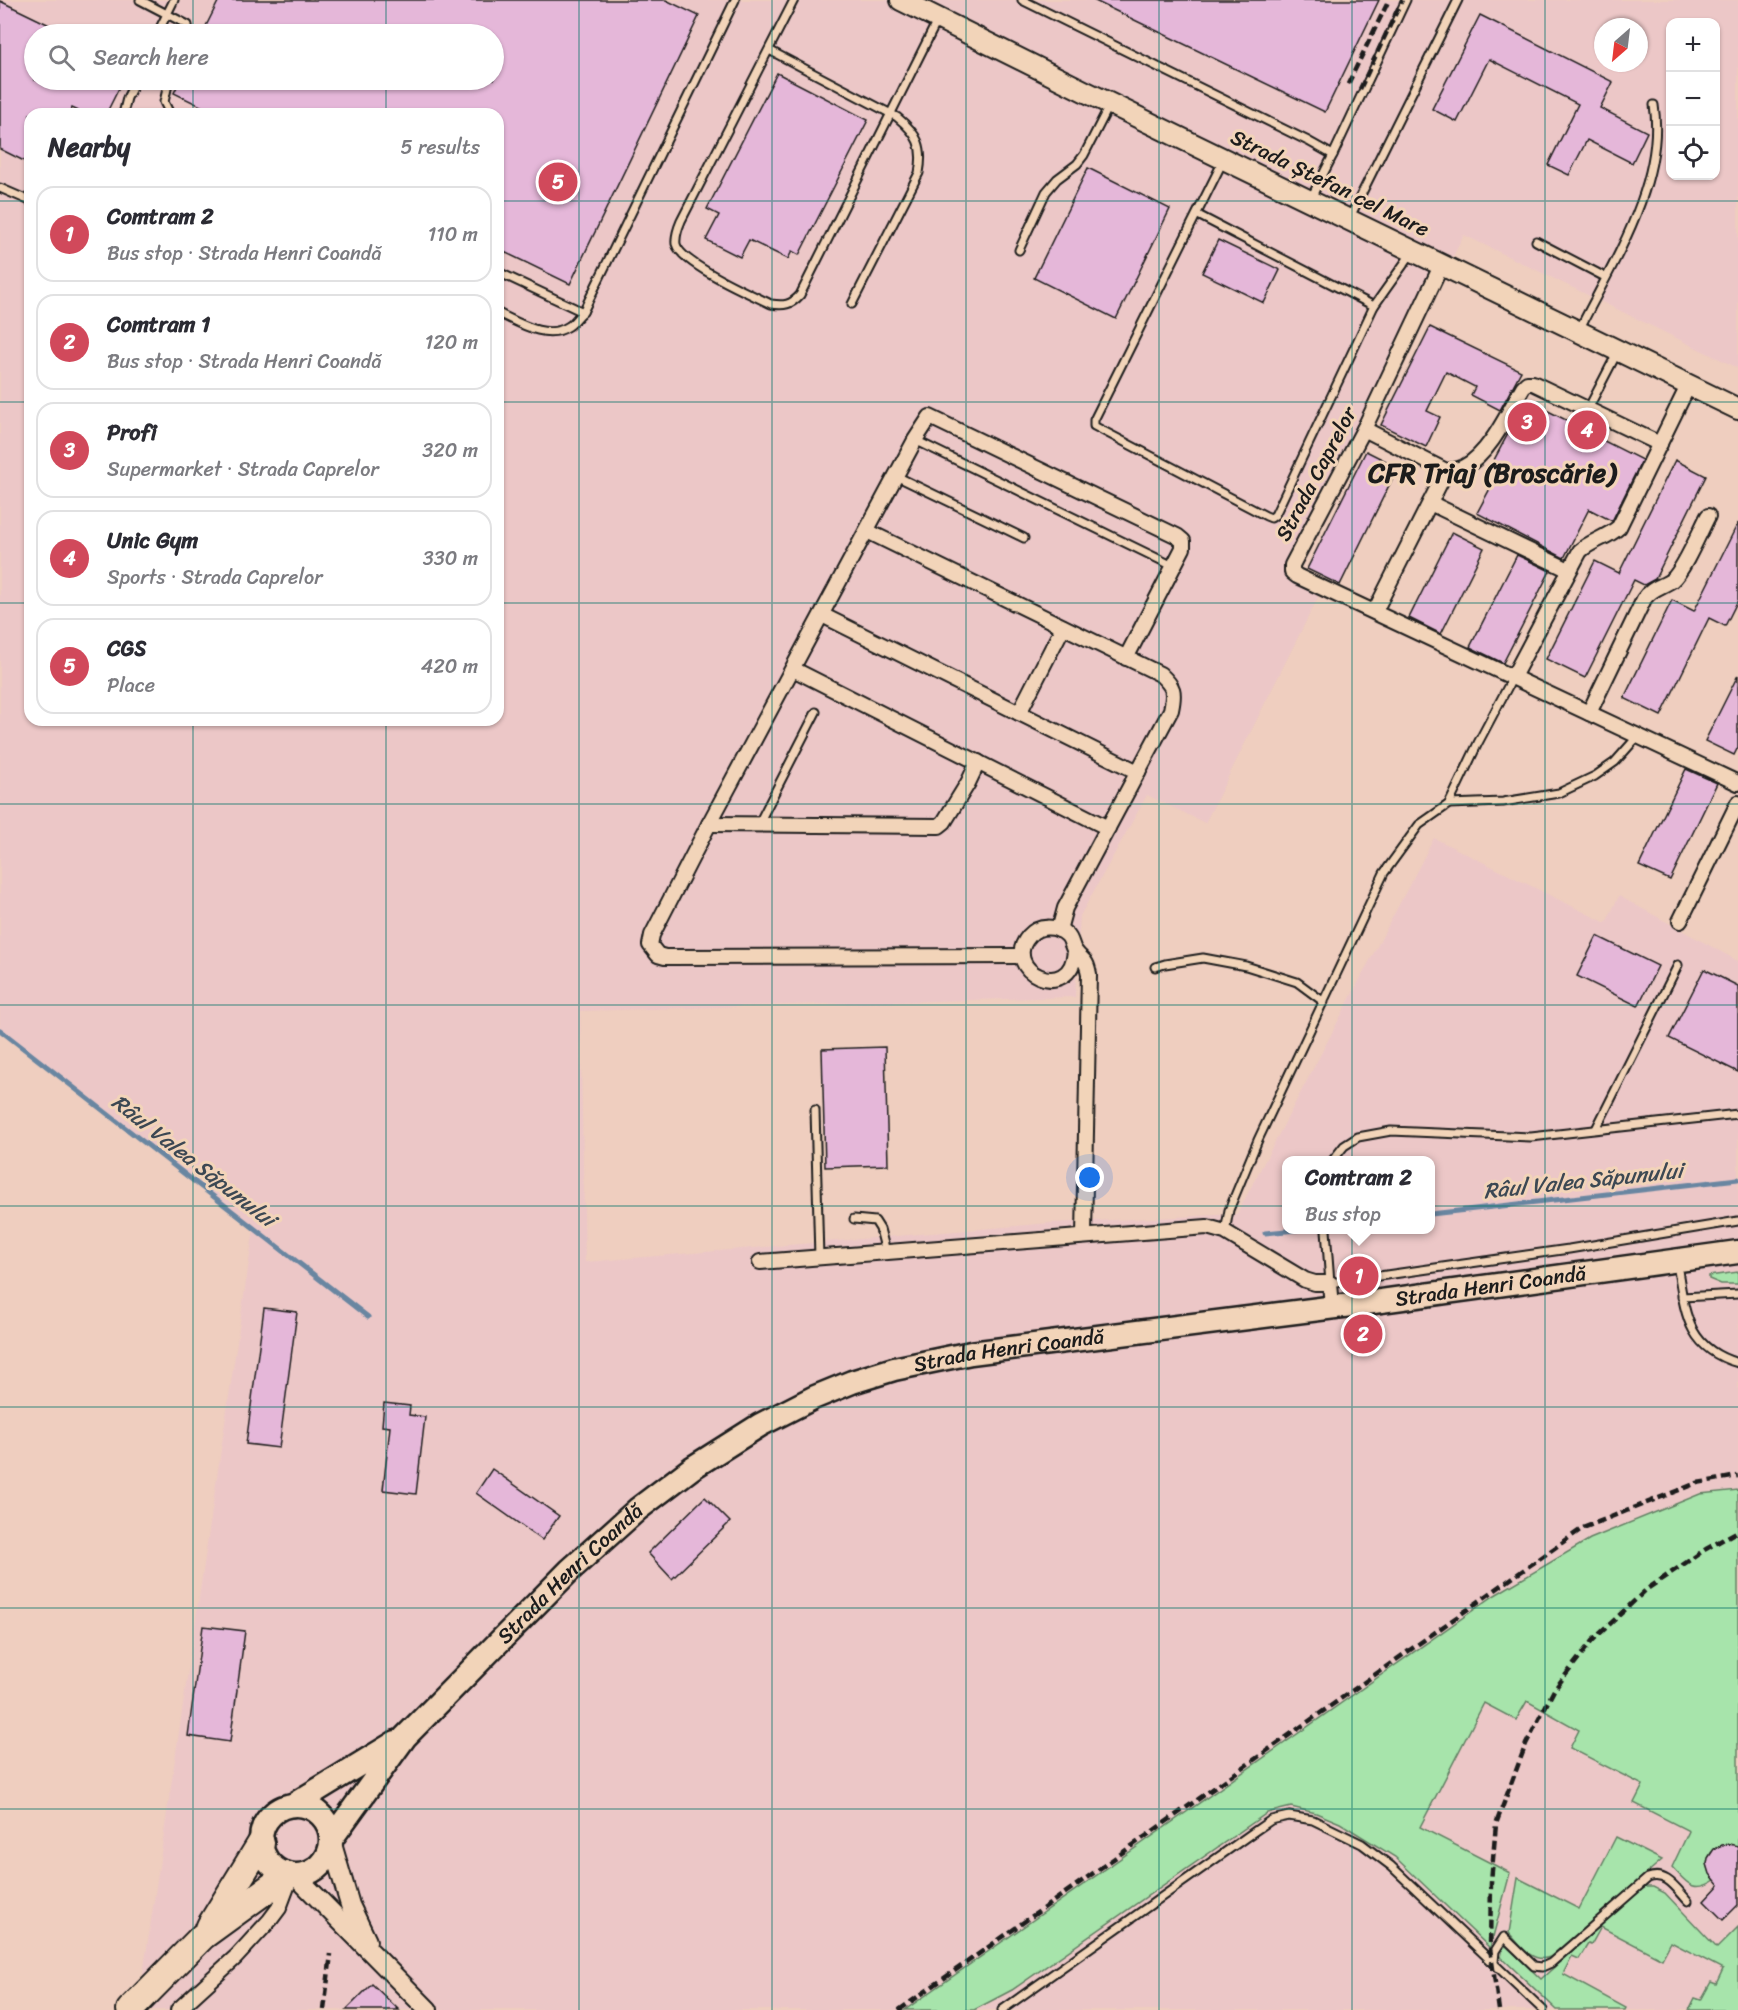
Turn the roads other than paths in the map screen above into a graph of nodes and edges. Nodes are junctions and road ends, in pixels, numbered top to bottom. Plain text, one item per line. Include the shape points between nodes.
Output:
1 (140, 0) edge
2 (174, 0) edge
3 (735, 0) edge
4 (794, 0) edge
5 (901, 0) edge
6 (1022, 0) edge
7 (1406, 0) edge
8 (1458, 0) edge
9 (167, 14) junction
10 (938, 18) junction
11 (162, 24) edge
12 (186, 24) edge
13 (769, 50) junction
14 (131, 90) edge
15 (167, 90) edge
16 (1110, 104) junction
17 (1654, 105) dead end
18 (124, 108) edge
19 (167, 108) edge
20 (891, 114) junction
21 (1333, 155) junction
22 (1224, 159) junction
23 (0, 188) edge
24 (24, 198) edge
25 (1310, 201) junction
26 (1198, 214) junction
27 (1349, 219) junction
28 (1536, 241) dead end
29 (1019, 250) dead end
30 (1414, 251) junction
31 (1442, 264) junction
32 (504, 275) edge
33 (1605, 277) junction
34 (852, 304) dead end
35 (1374, 306) junction
36 (582, 312) junction
37 (504, 317) edge
38 (1579, 330) junction
39 (1619, 350) junction
40 (1689, 384) junction
41 (1588, 409) junction
42 (1738, 409) edge
43 (1364, 429) junction
44 (915, 440) junction
45 (1660, 444) junction
46 (1446, 471) junction
47 (896, 477) junction
48 (1430, 503) junction
49 (1708, 516) dead end
50 (867, 531) junction
51 (1024, 538) dead end
52 (1173, 566) junction
53 (1569, 570) junction
54 (1375, 611) junction
55 (822, 615) junction
56 (1063, 627) junction
57 (1126, 658) junction
58 (793, 669) junction
59 (1513, 677) junction
60 (816, 712) dead end
61 (1019, 712) junction
62 (1588, 713) junction
63 (1638, 736) junction
64 (978, 762) junction
65 (1138, 772) junction
66 (1738, 783) edge
67 (1738, 803) edge
68 (1449, 804) junction
69 (709, 824) junction
70 (758, 825) junction
71 (1108, 828) junction
72 (1680, 921) dead end
73 (1059, 930) junction
74 (1074, 951) junction
75 (1022, 956) junction
76 (1678, 965) dead end
77 (1155, 967) dead end
78 (1323, 1002) junction
79 (815, 1110) dead end
80 (1738, 1114) edge
81 (1596, 1129) junction
82 (1337, 1156) edge
83 (854, 1219) dead end
84 (1738, 1221) edge
85 (1225, 1232) junction
86 (1326, 1234) edge
87 (1084, 1236) junction
88 (886, 1252) junction
89 (1738, 1252) edge
90 (819, 1258) junction
91 (1676, 1260) junction
92 (760, 1262) dead end
93 (1330, 1283) junction
94 (1738, 1294) edge
95 (1682, 1297) junction
96 (1332, 1307) junction
97 (1738, 1363) edge
98 (405, 1737) junction
99 (293, 1805) junction
100 (332, 1841) junction
101 (261, 1843) junction
102 (292, 1875) junction
103 (1688, 1901) dead end
104 (203, 1936) junction
105 (372, 1953) junction
106 (1494, 1962) junction
107 (130, 2010) edge
108 (178, 2010) edge
109 (428, 2010) edge
110 (1002, 2010) edge
111 (1543, 2010) edge

1 - 9 lane
2 - 9 lane
3 - 36 lane
4 - 13 lane
5 - 10 main road, Strada Ștefan cel Mare
6 - 21 lane
7 - 21 lane
8 - 27 lane
9 - 11 lane
9 - 12 lane
10 - 16 main road, Strada Ștefan cel Mare
10 - 20 lane
13 - 20 lane
13 - 20 lane via 676,234 682,254 694,264 771,304 784,306 793,302 800,296
14 - 18 lane
15 - 19 lane
16 - 22 main road, Strada Ștefan cel Mare
16 - 29 lane via 1084,155 1046,192
17 - 33 lane via 1654,157 1627,235
20 - 34 lane via 910,127 919,144 919,173
21 - 25 lane
22 - 25 main road, Strada Ștefan cel Mare
22 - 26 lane
23 - 24 lane
25 - 27 main road, Strada Ștefan cel Mare
26 - 35 lane
26 - 35 lane via 1094,426 1255,511 1271,518 1275,515
27 - 30 main road, Strada Ștefan cel Mare
28 - 33 lane
30 - 31 main road, Strada Ștefan cel Mare
30 - 35 lane
31 - 38 main road, Strada Ștefan cel Mare
31 - 43 street, Strada Caprelor
32 - 36 lane
33 - 38 lane
36 - 37 lane via 569,327 550,332
38 - 39 main road, Strada Ștefan cel Mare
39 - 40 main road, Strada Ștefan cel Mare
39 - 41 lane
40 - 42 main road, Strada Ștefan cel Mare
40 - 45 street
41 - 45 street
41 - 46 street via 1527,383 1483,451 1462,469
43 - 46 street
43 - 54 street, Strada Caprelor via 1292,565 1292,572
44 - 47 street
44 - 52 lane
44 - 52 street via 930,417 1177,536 1183,541 1183,548
45 - 53 street via 1619,527 1611,535 1588,543
46 - 48 street
47 - 50 street
47 - 51 lane
48 - 53 street
48 - 54 street
49 - 62 street via 1680,571 1644,598
50 - 55 street
50 - 56 street
52 - 57 street
53 - 59 street
54 - 59 street
55 - 58 street
55 - 61 street
56 - 57 street
56 - 61 street
57 - 65 street via 1160,674 1175,694 1171,710
58 - 64 street
58 - 69 street
59 - 62 street
59 - 68 lane
60 - 70 lane
61 - 65 street
62 - 63 street
63 - 66 street
63 - 68 lane via 1615,762 1559,793 1503,802
64 - 70 street via 939,826
64 - 71 street
65 - 71 street
67 - 72 street
68 - 78 lane via 1419,825 1384,873
69 - 70 street
69 - 75 street via 652,935 650,945 658,955
71 - 73 street via 1065,908
73 - 74 street via 1072,942
73 - 75 street via 1050,927 1033,932
74 - 75 street via 1074,960 1064,975 1047,980 1030,972
74 - 87 street via 1082,957 1089,974
76 - 81 lane
77 - 78 lane via 1203,958 1246,966 1297,982
78 - 85 lane via 1235,1194
79 - 90 lane
80 - 81 lane
81 - 82 lane via 1531,1137 1391,1131 1358,1137
83 - 88 lane via 875,1221
84 - 93 lane
85 - 87 street via 1187,1227
85 - 93 street via 1305,1280
86 - 93 lane
87 - 88 street
88 - 90 street
89 - 91 main road, Strada Henri Coandă
90 - 92 street
91 - 95 lane
91 - 96 main road, Strada Henri Coandă
93 - 96 street
94 - 95 lane
95 - 97 lane via 1687,1321 1696,1337 1710,1350
96 - 98 main road, Strada Henri Coandă via 971,1353 894,1369 813,1398 760,1425 692,1468 638,1509 564,1577
98 - 99 main road, Strada Henri Coandă
98 - 100 main road, Strada Henri Coandă
99 - 100 main road via 315,1810 323,1817
99 - 101 main road via 282,1808 266,1822
100 - 102 main road via 330,1853 320,1867
100 - 105 street via 351,1905
101 - 102 main road via 269,1863
101 - 104 highway
102 - 104 highway
102 - 105 street
102 - 108 street via 270,1920
103 - 106 lane via 1664,1876 1655,1875 1551,1963 1534,1966 1504,1937
104 - 107 highway
105 - 109 street
106 - 110 lane via 1362,1844 1312,1820 1289,1816 1256,1831
106 - 111 lane

